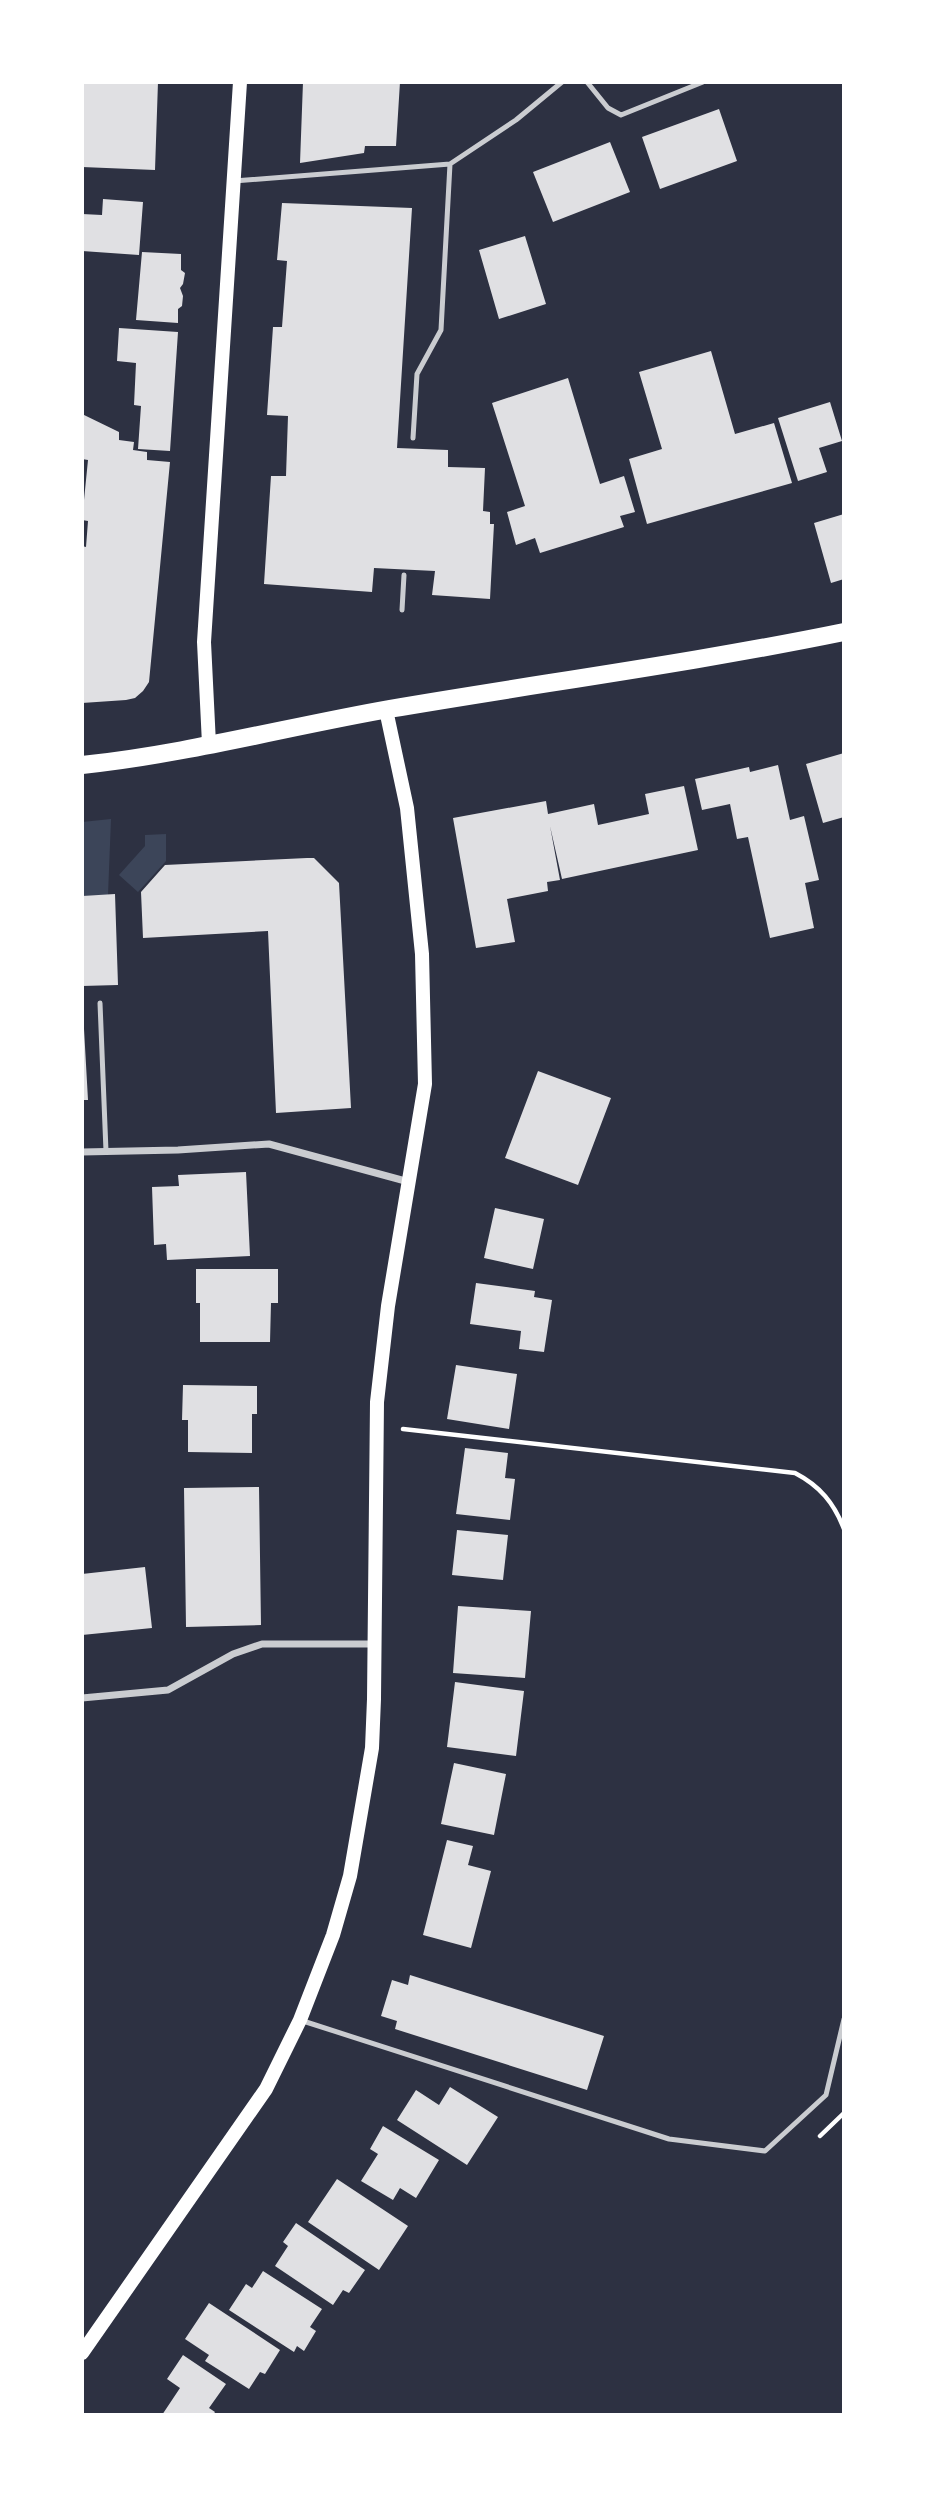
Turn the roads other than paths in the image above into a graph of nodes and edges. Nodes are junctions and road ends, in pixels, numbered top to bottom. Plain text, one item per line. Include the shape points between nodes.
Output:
1 (240, 82) edge
2 (562, 82) edge
3 (587, 82) edge
4 (703, 82) edge
5 (450, 164) junction
6 (234, 181) junction
7 (413, 438) dead end
8 (404, 575) dead end
9 (402, 610) dead end
10 (844, 632) edge
11 (386, 709) junction
12 (209, 744) junction
13 (82, 765) edge
14 (100, 1003) dead end
15 (106, 1151) junction
16 (82, 1152) edge
17 (409, 1182) junction
18 (374, 1644) junction
19 (82, 1698) edge
20 (844, 2019) edge
21 (300, 2020) junction
22 (82, 2353) edge

1 - 6 main road
2 - 5 lane
3 - 4 lane via 608,108 621,115
5 - 6 lane
5 - 7 lane via 441,330 417,373
6 - 12 main road via 204,642
8 - 9 lane
10 - 11 main road
11 - 12 main road
11 - 17 main road via 407,808 422,954 425,1084
12 - 13 main road via 154,757
14 - 15 lane
15 - 16 street
15 - 17 street via 269,1144
17 - 18 main road via 388,1306 376,1426
18 - 19 street via 262,1644 233,1654 167,1690
18 - 21 main road via 372,1748 355,1851 333,1935
20 - 21 lane via 826,2095 765,2151 668,2139
21 - 22 main road via 267,2089

